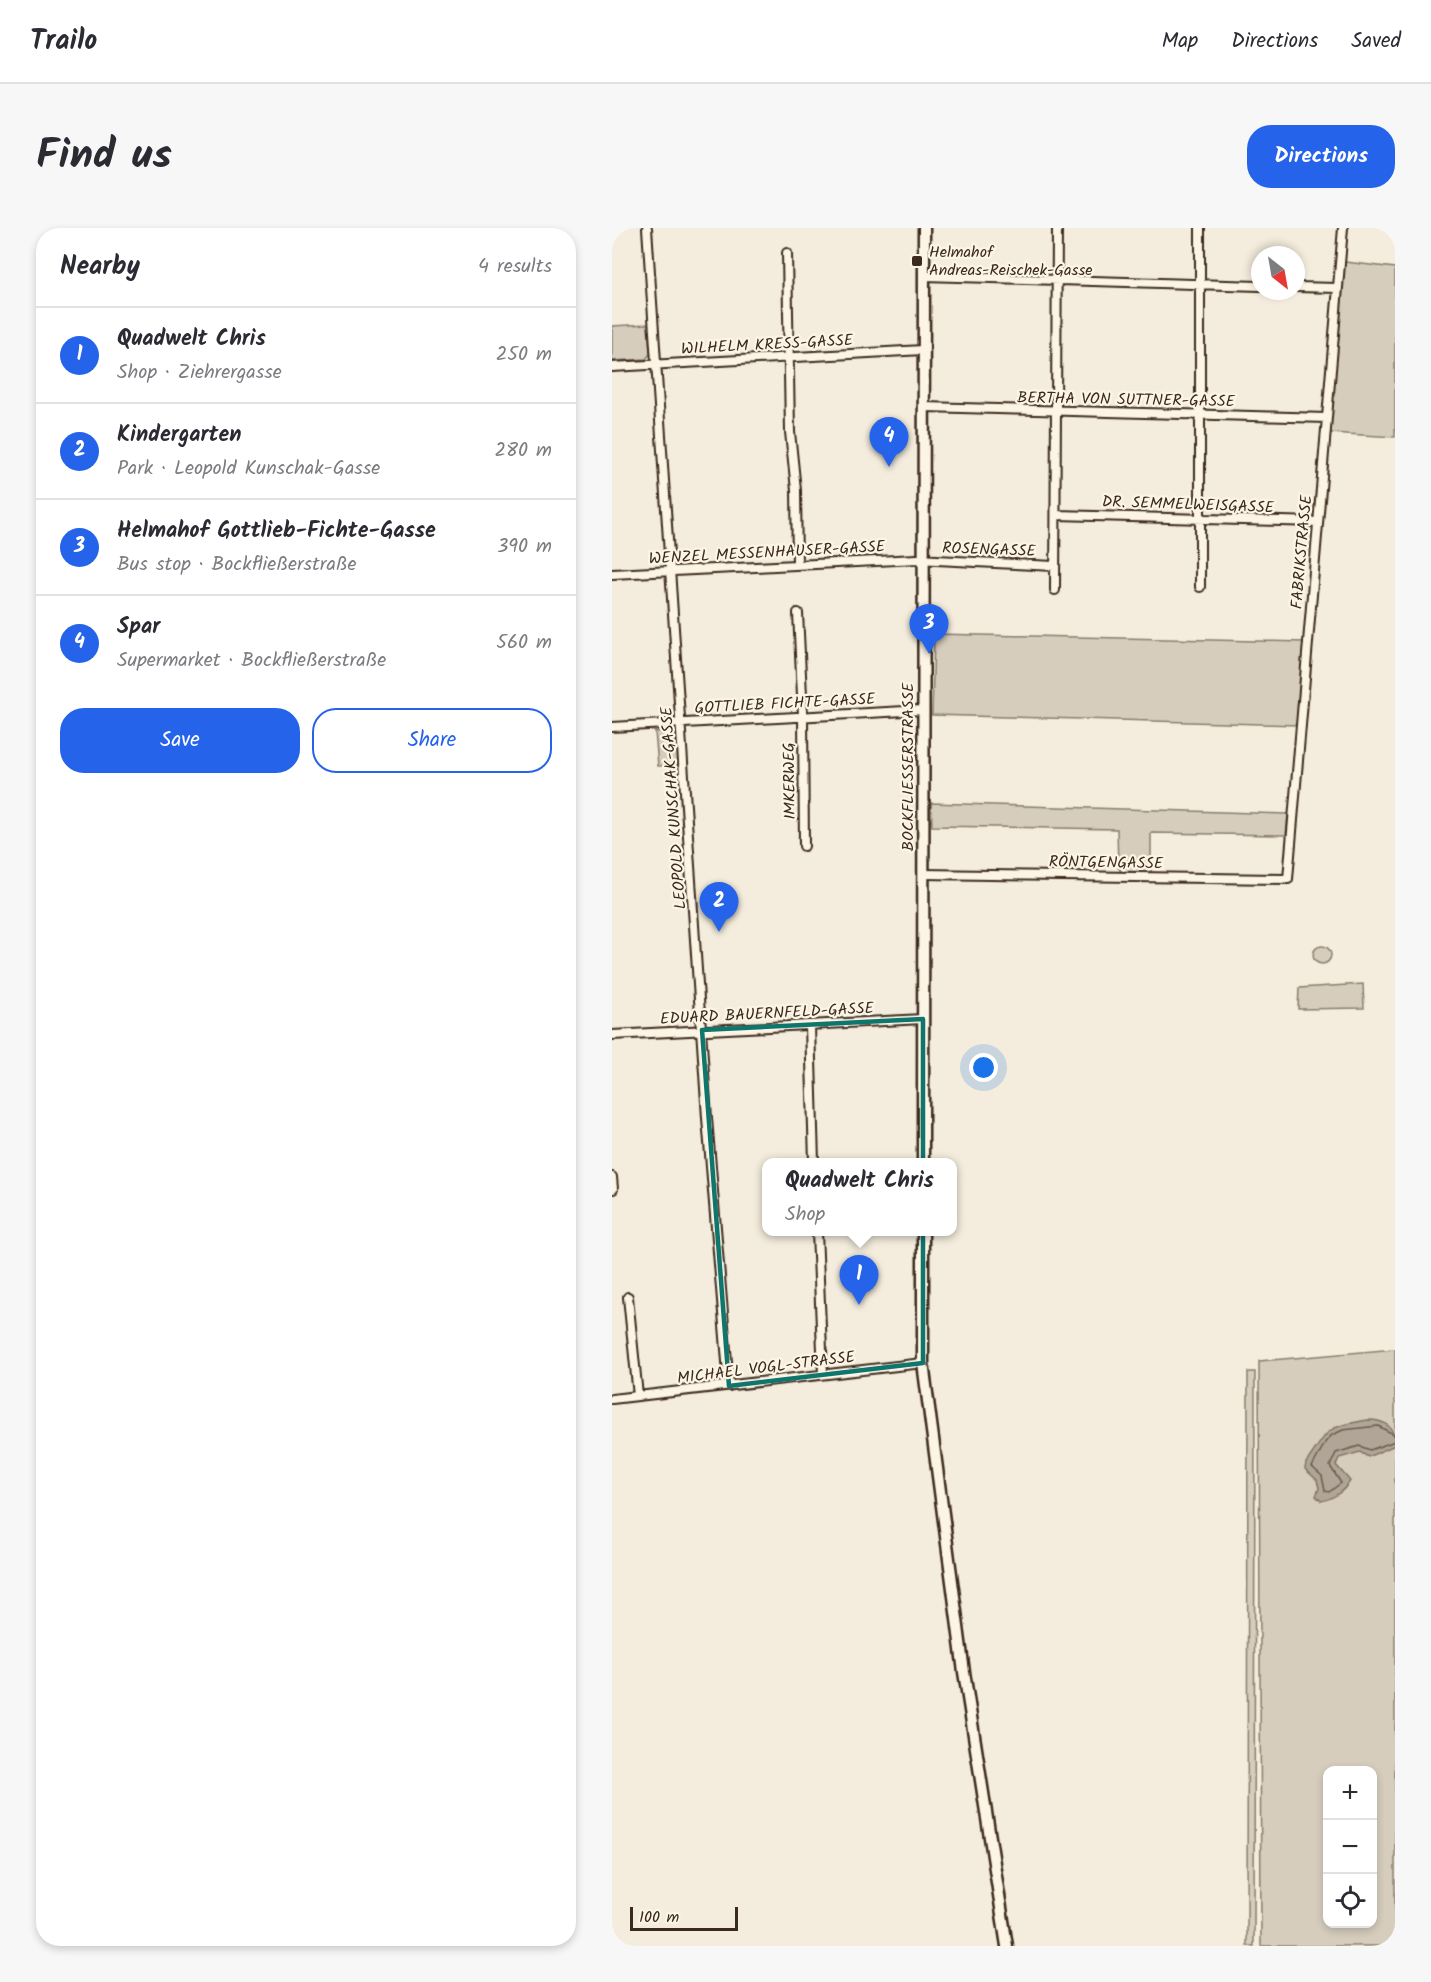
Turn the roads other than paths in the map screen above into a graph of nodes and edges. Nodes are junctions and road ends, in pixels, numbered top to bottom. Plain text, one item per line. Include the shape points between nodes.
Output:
1 (647, 228) edge
2 (924, 228) edge
3 (1057, 228) edge
4 (1200, 228) edge
5 (1343, 228) edge
6 (787, 253) dead end
7 (924, 276) junction
8 (1056, 281) junction
9 (1200, 284) junction
10 (1251, 286) edge
11 (1305, 287) edge
12 (1338, 288) junction
13 (923, 350) junction
14 (789, 358) junction
15 (657, 364) junction
16 (612, 367) edge
17 (924, 407) junction
18 (1056, 412) junction
19 (1199, 415) junction
20 (1327, 418) junction
21 (1057, 514) junction
22 (1199, 519) junction
23 (1318, 522) junction
24 (923, 560) junction
25 (797, 564) junction
26 (1054, 566) junction
27 (672, 572) junction
28 (612, 574) edge
29 (1200, 587) dead end
30 (1055, 590) dead end
31 (798, 613) dead end
32 (923, 710) junction
33 (803, 716) junction
34 (681, 723) junction
35 (612, 727) edge
36 (804, 846) dead end
37 (923, 874) junction
38 (1288, 879) joint
39 (923, 1019) junction
40 (810, 1026) junction
41 (702, 1030) junction
42 (612, 1035) edge
43 (814, 1158) edge
44 (923, 1158) edge
45 (612, 1177) edge
46 (613, 1189) edge
47 (817, 1236) edge
48 (923, 1236) edge
49 (628, 1297) dead end
50 (923, 1363) junction
51 (823, 1374) junction
52 (729, 1386) junction
53 (638, 1396) junction
54 (612, 1399) edge
55 (1007, 1946) edge

1 - 15 street, LEOPOLD KUNSCHAK-GASSE
2 - 7 main road, BOCKFLIESSERSTRASSE
3 - 8 street
4 - 9 street
5 - 12 street, FABRIKSTRASSE
6 - 14 street
7 - 8 street
7 - 13 main road, BOCKFLIESSERSTRASSE
8 - 9 street
8 - 18 street
9 - 10 street
9 - 19 street
11 - 12 street
12 - 20 street, FABRIKSTRASSE
13 - 14 street, WILHELM KRESS-GASSE
13 - 17 main road, BOCKFLIESSERSTRASSE
14 - 15 street, WILHELM KRESS-GASSE
14 - 25 street
15 - 16 street, WILHELM KRESS-GASSE
15 - 27 street, LEOPOLD KUNSCHAK-GASSE
17 - 18 street, BERTHA VON SUTTNER-GASSE
17 - 24 main road, BOCKFLIESSERSTRASSE
18 - 19 street, BERTHA VON SUTTNER-GASSE
18 - 21 street
19 - 20 street, BERTHA VON SUTTNER-GASSE
19 - 22 street
20 - 23 street, FABRIKSTRASSE
21 - 22 street, DR. SEMMELWEISGASSE
21 - 26 street
22 - 23 street, DR. SEMMELWEISGASSE
22 - 29 street
23 - 38 street, FABRIKSTRASSE
24 - 25 street, WENZEL MESSENHAUSER-GASSE
24 - 26 street, ROSENGASSE
24 - 32 main road, BOCKFLIESSERSTRASSE
25 - 27 street, WENZEL MESSENHAUSER-GASSE
26 - 30 street
27 - 28 street, WENZEL MESSENHAUSER-GASSE
27 - 34 street, LEOPOLD KUNSCHAK-GASSE
31 - 33 street, IMKERWEG
32 - 33 street, GOTTLIEB FICHTE-GASSE
32 - 37 main road, BOCKFLIESSERSTRASSE
33 - 34 street, GOTTLIEB FICHTE-GASSE
33 - 36 street, IMKERWEG
34 - 35 street, GOTTLIEB FICHTE-GASSE
34 - 41 street, LEOPOLD KUNSCHAK-GASSE
37 - 38 street, RÖNTGENGASSE
37 - 39 main road, BOCKFLIESSERSTRASSE
39 - 40 street, EDUARD BAUERNFELD-GASSE
39 - 44 main road, BOCKFLIESSERSTRASSE
40 - 41 street, EDUARD BAUERNFELD-GASSE
40 - 43 street
41 - 42 street, EDUARD BAUERNFELD-GASSE
41 - 52 street, LEOPOLD KUNSCHAK-GASSE
45 - 46 street
47 - 51 street
48 - 50 main road
49 - 53 street
50 - 51 street, MICHAEL VOGL-STRASSE
50 - 55 main road via 964,1672
51 - 52 street, MICHAEL VOGL-STRASSE
52 - 53 street, MICHAEL VOGL-STRASSE
53 - 54 street, MICHAEL VOGL-STRASSE

